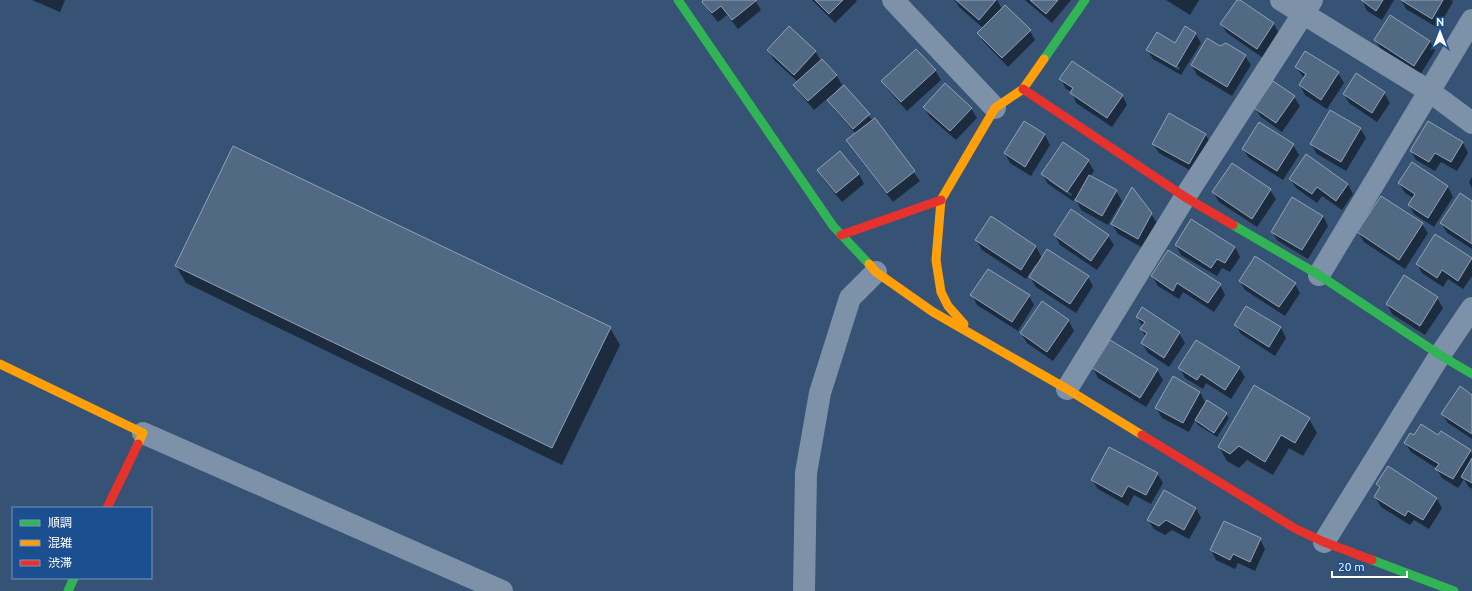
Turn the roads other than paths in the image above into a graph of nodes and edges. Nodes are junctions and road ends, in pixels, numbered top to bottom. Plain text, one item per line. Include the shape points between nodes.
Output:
1 (678, 0) edge
2 (893, 0) edge
3 (1086, 0) edge
4 (1281, 0) edge
5 (1308, 7) edge
6 (1472, 20) edge
7 (1023, 89) junction
8 (1429, 91) junction
9 (995, 108) junction
10 (1472, 123) edge
11 (1185, 197) junction
12 (941, 200) junction
13 (841, 235) junction
14 (876, 272) junction
15 (1319, 275) junction
16 (1472, 308) edge
17 (979, 339) junction
18 (1440, 355) junction
19 (0, 364) edge
20 (1472, 374) edge
21 (1067, 389) junction
22 (143, 433) junction
23 (107, 507) edge
24 (1324, 542) junction
25 (74, 579) edge
26 (68, 591) edge
27 (502, 591) edge
28 (804, 591) edge
29 (1454, 591) edge

1 - 13 street
2 - 9 street
3 - 7 street
4 - 5 street
5 - 8 street
5 - 11 street
6 - 8 street
7 - 9 street
7 - 11 street
8 - 10 street
8 - 15 street
9 - 12 street
11 - 15 street
11 - 21 street
12 - 13 street
12 - 17 street via 936,260 941,292 948,306
13 - 14 street
14 - 17 street via 933,312
14 - 28 street via 850,298 820,393 806,473
15 - 18 street
16 - 18 street
17 - 21 street
18 - 20 street
18 - 24 street
19 - 22 street
21 - 24 street via 1296,529
22 - 23 street
22 - 27 street
24 - 29 street
25 - 26 street

